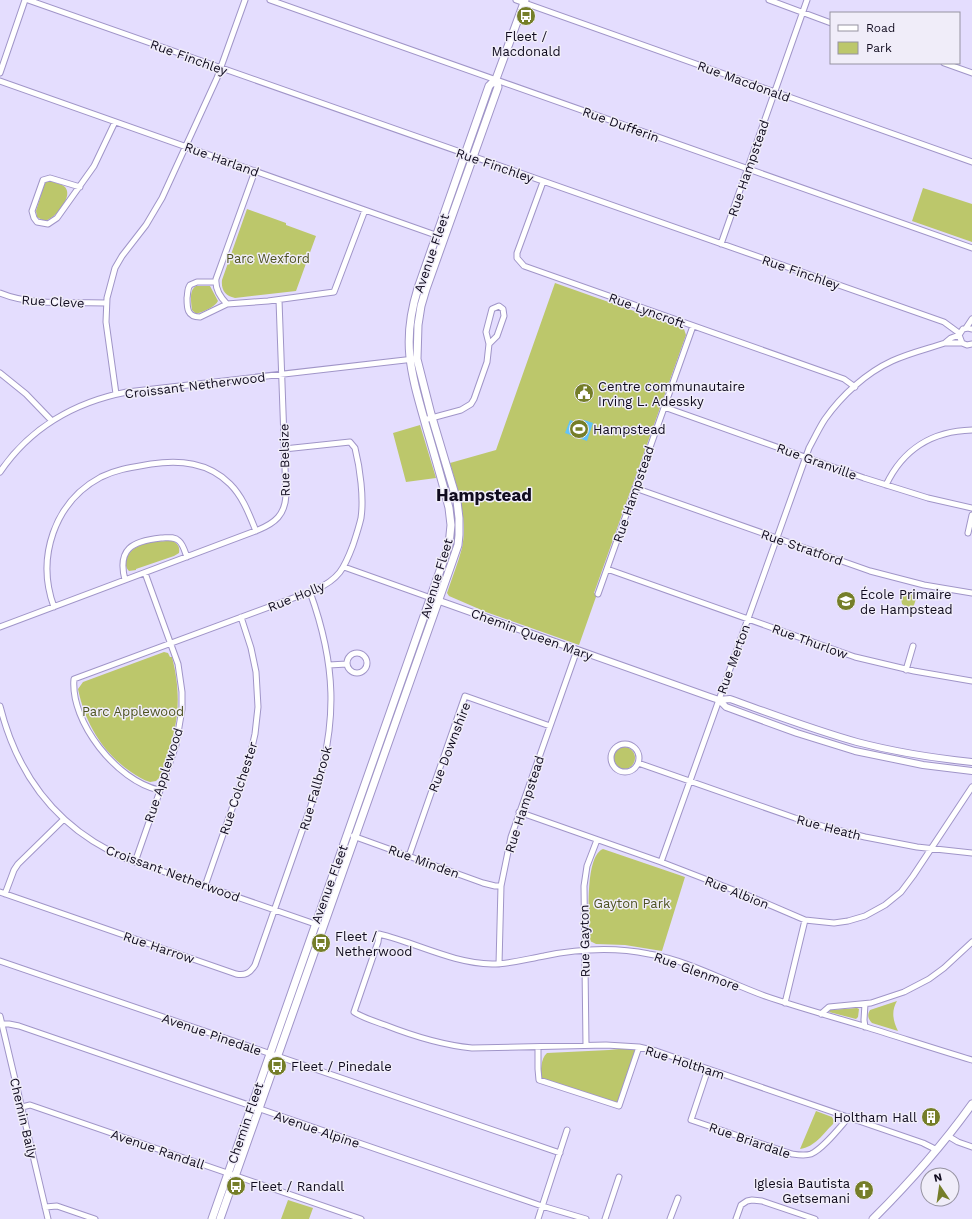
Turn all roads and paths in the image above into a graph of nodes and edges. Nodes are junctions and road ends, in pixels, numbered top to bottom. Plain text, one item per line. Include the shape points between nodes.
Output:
1 (27, 0) edge
2 (245, 0) edge
3 (270, 0) edge
4 (516, 0) edge
5 (769, 0) edge
6 (807, 0) edge
7 (524, 1) edge
8 (802, 12) junction
9 (830, 23) edge
10 (947, 64) edge
11 (220, 68) junction
12 (0, 73) edge
13 (972, 73) edge
14 (496, 79) junction
15 (0, 81) edge
16 (774, 91) junction
17 (115, 122) junction
18 (186, 146) junction
19 (465, 154) junction
20 (473, 157) junction
21 (972, 162) edge
22 (748, 169) junction
23 (255, 171) junction
24 (543, 182) junction
25 (80, 187) junction
26 (365, 210) junction
27 (436, 235) junction
28 (444, 238) junction
29 (720, 244) junction
30 (972, 248) edge
31 (215, 282) junction
32 (0, 293) edge
33 (279, 300) junction
34 (106, 303) junction
35 (227, 304) junction
36 (972, 319) edge
37 (693, 326) junction
38 (966, 328) junction
39 (972, 329) edge
40 (959, 334) junction
41 (945, 343) junction
42 (962, 343) junction
43 (489, 344) junction
44 (972, 344) edge
45 (413, 359) junction
46 (0, 373) edge
47 (282, 374) junction
48 (855, 387) junction
49 (116, 394) junction
50 (664, 407) junction
51 (432, 418) junction
52 (424, 420) junction
53 (52, 421) junction
54 (972, 430) edge
55 (284, 449) junction
56 (806, 457) junction
57 (0, 472) edge
58 (886, 486) junction
59 (635, 488) junction
60 (972, 508) edge
61 (972, 515) edge
62 (256, 531) junction
63 (968, 533) dead end
64 (776, 538) junction
65 (187, 557) junction
66 (344, 567) junction
67 (607, 569) junction
68 (145, 573) junction
69 (125, 580) junction
70 (310, 592) junction
71 (972, 593) edge
72 (598, 594) dead end
73 (431, 598) junction
74 (439, 601) junction
75 (54, 607) junction
76 (241, 618) junction
77 (748, 619) junction
78 (0, 627) edge
79 (171, 643) junction
80 (913, 646) dead end
81 (577, 650) junction
82 (346, 664) dead end
83 (329, 665) junction
84 (906, 670) junction
85 (972, 680) edge
86 (719, 700) junction
87 (0, 706) edge
88 (550, 726) junction
89 (858, 742) junction
90 (855, 751) junction
91 (972, 762) edge
92 (638, 763) junction
93 (972, 771) edge
94 (690, 781) junction
95 (972, 787) edge
96 (159, 790) junction
97 (520, 812) junction
98 (63, 820) junction
99 (348, 834) junction
100 (355, 837) junction
101 (597, 840) junction
102 (931, 848) junction
103 (972, 853) edge
104 (409, 856) junction
105 (134, 862) junction
106 (661, 862) junction
107 (205, 886) junction
108 (501, 886) junction
109 (2, 893) edge
110 (274, 910) junction
111 (805, 920) junction
112 (315, 924) junction
113 (323, 926) junction
114 (972, 942) edge
115 (584, 951) junction
116 (0, 961) edge
117 (499, 964) junction
118 (785, 1003) junction
119 (865, 1004) junction
120 (354, 1012) joint
121 (821, 1014) junction
122 (0, 1016) edge
123 (2, 1024) junction
124 (280, 1026) joint
125 (865, 1027) junction
126 (287, 1029) joint
127 (586, 1045) junction
128 (538, 1047) junction
129 (639, 1047) junction
130 (270, 1054) junction
131 (277, 1056) junction
132 (972, 1060) edge
133 (708, 1069) junction
134 (972, 1104) edge
135 (251, 1106) junction
136 (22, 1107) junction
137 (259, 1108) junction
138 (849, 1117) junction
139 (567, 1130) dead end
140 (948, 1136) junction
141 (972, 1147) edge
142 (937, 1150) junction
143 (560, 1154) junction
144 (228, 1173) junction
145 (236, 1176) junction
146 (619, 1177) dead end
147 (678, 1198) dead end
148 (542, 1206) junction
149 (45, 1207) junction
150 (48, 1219) edge
151 (95, 1219) edge
152 (212, 1219) edge
153 (220, 1219) edge
154 (361, 1219) edge
155 (538, 1219) edge
156 (586, 1219) edge
157 (605, 1219) edge
158 (670, 1219) edge
159 (736, 1219) edge
160 (815, 1219) edge
161 (873, 1219) edge

1 - 11 street, Rue Finchley
1 - 12 street
2 - 11 street
3 - 14 street, Rue Dufferin
4 - 7 street, Rue Macdonald
5 - 8 street
6 - 8 street, Rue Hampstead
7 - 14 main road, Avenue Fleet
7 - 16 street, Rue Macdonald
8 - 9 street
8 - 16 street, Rue Hampstead
10 - 13 street
11 - 18 street
11 - 19 street, Rue Finchley
14 - 19 main road, Avenue Fleet via 489,86
14 - 20 main road, Avenue Fleet via 498,88
14 - 22 street, Rue Dufferin
15 - 17 street, Rue Harland
16 - 21 street, Rue Macdonald
16 - 22 street, Rue Hampstead
17 - 18 street, Rue Harland
17 - 25 street via 94,166
18 - 23 street, Rue Harland
18 - 34 street via 153,214 115,268
19 - 20 street, Rue Finchley
19 - 27 main road, Avenue Fleet
20 - 24 street, Rue Finchley
20 - 28 main road, Avenue Fleet
22 - 29 street, Rue Hampstead
22 - 30 street, Rue Dufferin
23 - 26 street, Rue Harland
23 - 31 street
24 - 29 street, Rue Finchley
24 - 37 street, Rue Lyncroft via 517,253 520,262 528,268
25 - 25 street via 50,178 43,180 32,211 34,218 42,224 53,222
26 - 27 street, Rue Harland
26 - 33 street via 334,292
27 - 28 street, Rue Harland
27 - 45 main road, Avenue Fleet via 412,313 409,339
28 - 45 main road, Avenue Fleet via 421,306
29 - 40 street, Rue Finchley via 944,322
31 - 35 street via 218,293
31 - 35 street via 197,282 190,285 187,309 189,313 200,317
32 - 34 street, Rue Cleve via 29,301
33 - 35 street
33 - 47 street, Rue Belsize
34 - 49 street via 106,330
36 - 38 street
37 - 48 street, Rue Lyncroft via 844,379
37 - 50 street, Rue Hampstead
38 - 39 street
38 - 40 street
40 - 41 street
40 - 42 street
41 - 42 street
41 - 48 street, Rue Merton via 891,361
42 - 44 street
43 - 43 street via 498,336 504,316 503,309 499,306 492,309 489,319 486,332
43 - 51 street via 487,362 471,404 461,410
45 - 47 street, Croissant Netherwood
45 - 51 main road, Avenue Fleet
45 - 52 main road, Avenue Fleet via 413,383
46 - 53 street via 26,394
47 - 49 street, Croissant Netherwood
47 - 55 street, Rue Belsize
48 - 56 street, Rue Merton via 825,419
49 - 53 street, Croissant Netherwood via 83,404
50 - 56 street, Rue Granville
50 - 59 street, Rue Hampstead
51 - 52 street
51 - 74 main road, Avenue Fleet via 457,501 459,525 458,545
52 - 73 main road, Avenue Fleet via 448,502 451,525 449,544
53 - 57 street, Croissant Netherwood via 32,435
54 - 58 street via 944,433 921,444 901,461
55 - 62 street, Rue Belsize via 284,508 274,522
55 - 66 street, Rue Holly via 350,442 355,448 362,510 358,530
56 - 58 street, Rue Granville
56 - 64 street, Rue Merton
58 - 60 street, Rue Granville
59 - 64 street, Rue Stratford
59 - 67 street, Rue Hampstead
61 - 63 street
62 - 65 street, Rue Belsize
62 - 75 street via 239,494 222,478 202,466 178,462 160,463 113,472 93,482 78,494 53,530 48,546 47,568
64 - 71 street, Rue Stratford via 894,578
64 - 77 street, Rue Merton
65 - 68 street, Rue Belsize
65 - 69 street via 175,538 150,539 137,543 127,551 122,561
66 - 70 street, Rue Holly via 326,585
66 - 73 street, Chemin Queen Mary
67 - 72 street, Rue Hampstead
67 - 77 street, Rue Thurlow
68 - 69 street, Rue Belsize
68 - 79 street, Rue Applewood
69 - 75 street, Rue Belsize
70 - 76 street, Rue Holly
70 - 83 street, Rue Fallbrook via 323,633
73 - 74 street, Chemin Queen Mary
73 - 99 main road, Avenue Fleet
74 - 81 street, Chemin Queen Mary
74 - 100 main road, Avenue Fleet
75 - 78 street, Rue Belsize
76 - 79 street, Rue Holly
76 - 107 street, Rue Colchester via 254,660 257,720 249,760
77 - 84 street, Rue Thurlow via 855,657
77 - 86 street, Rue Merton
79 - 96 street, Rue Applewood via 178,664 182,709 176,745
79 - 96 street, Rue Holly via 74,679 73,687 85,725 107,756 121,770 142,784
80 - 84 street
81 - 86 street, Chemin Queen Mary
81 - 88 street, Rue Hampstead
82 - 83 street
83 - 110 street, Rue Fallbrook via 331,724 324,766
84 - 85 street, Rue Thurlow
86 - 89 street, Chemin Queen Mary via 730,699
86 - 90 street, Chemin Queen Mary via 726,707
86 - 94 street, Rue Merton
87 - 98 street, Croissant Netherwood via 10,740 23,767
88 - 97 street, Rue Hampstead
88 - 104 street, Rue Downshire via 465,696
89 - 90 street
89 - 91 street, Chemin Queen Mary via 913,754
90 - 93 street, Chemin Queen Mary via 923,765
92 - 92 street via 636,750 629,744 620,745 613,750 612,764 618,770 627,772
92 - 94 street, Rue Heath
94 - 102 street, Rue Heath via 829,828 883,841
94 - 106 street, Rue Merton
95 - 102 street, Rue Albion
96 - 105 street, Rue Applewood
97 - 101 street, Rue Albion
97 - 108 street, Rue Hampstead via 511,837
98 - 105 street, Croissant Netherwood via 100,846
98 - 109 street via 18,864
99 - 100 street, Rue Minden
99 - 112 main road, Avenue Fleet
100 - 104 street, Rue Minden
100 - 113 main road, Avenue Fleet
101 - 106 street, Rue Albion
101 - 115 street, Rue Gayton via 587,866 584,886
102 - 103 street, Rue Heath
102 - 111 street, Rue Albion via 901,892 876,910 841,922
104 - 108 street, Rue Minden via 484,883
105 - 107 street, Croissant Netherwood
106 - 111 street, Rue Albion
107 - 110 street, Croissant Netherwood
108 - 117 street, Rue Hampstead
109 - 110 street, Rue Harrow via 240,975 252,969
110 - 112 street, Croissant Netherwood
111 - 118 street
112 - 113 street, Croissant Netherwood
112 - 124 main road, Avenue Fleet
113 - 126 main road, Avenue Fleet
114 - 119 street via 929,979 881,1001
115 - 117 street, Rue Glenmore
115 - 118 street, Rue Glenmore via 629,951 661,956
115 - 127 street, Rue Gayton
116 - 130 street, Avenue Pinedale
117 - 120 street, Rue Glenmore via 451,958 379,934
118 - 121 street, Rue Glenmore
119 - 121 street via 829,1007
119 - 125 street
120 - 128 street, Rue Holtham via 397,1030 446,1045 472,1048
121 - 125 street, Rue Glenmore
122 - 123 street, Chemin Baily
123 - 135 street, Avenue Alpine via 19,1026
123 - 136 street, Chemin Baily
124 - 130 main road, Chemin Fleet
125 - 132 street, Rue Glenmore
126 - 131 main road, Chemin Fleet
127 - 128 street, Rue Holtham
127 - 129 street, Rue Holtham
128 - 129 street via 539,1080 619,1106
129 - 133 street, Rue Holtham
130 - 131 street, Avenue Pinedale
130 - 135 main road, Chemin Fleet
131 - 137 main road, Chemin Fleet
131 - 143 street, Avenue Pinedale
133 - 138 street, Rue Holtham
133 - 138 street, Rue Briardale via 691,1120 792,1154 805,1155 819,1148
134 - 140 main road
135 - 137 street, Avenue Alpine
135 - 144 main road, Chemin Fleet
136 - 144 street, Avenue Randall via 30,1106
136 - 149 street, Chemin Baily
137 - 145 main road, Chemin Fleet
137 - 148 street, Avenue Alpine
138 - 142 street, Rue Holtham
139 - 143 street
140 - 141 street
140 - 142 main road
142 - 161 main road
143 - 148 street
144 - 145 street, Avenue Randall
144 - 152 main road, Chemin Fleet
145 - 153 main road, Chemin Fleet
145 - 154 street, Avenue Randall
146 - 157 street
147 - 158 street
148 - 155 street
148 - 156 street, Avenue Alpine
149 - 150 street, Chemin Baily
149 - 151 street via 54,1206
159 - 160 street via 741,1206 752,1200

